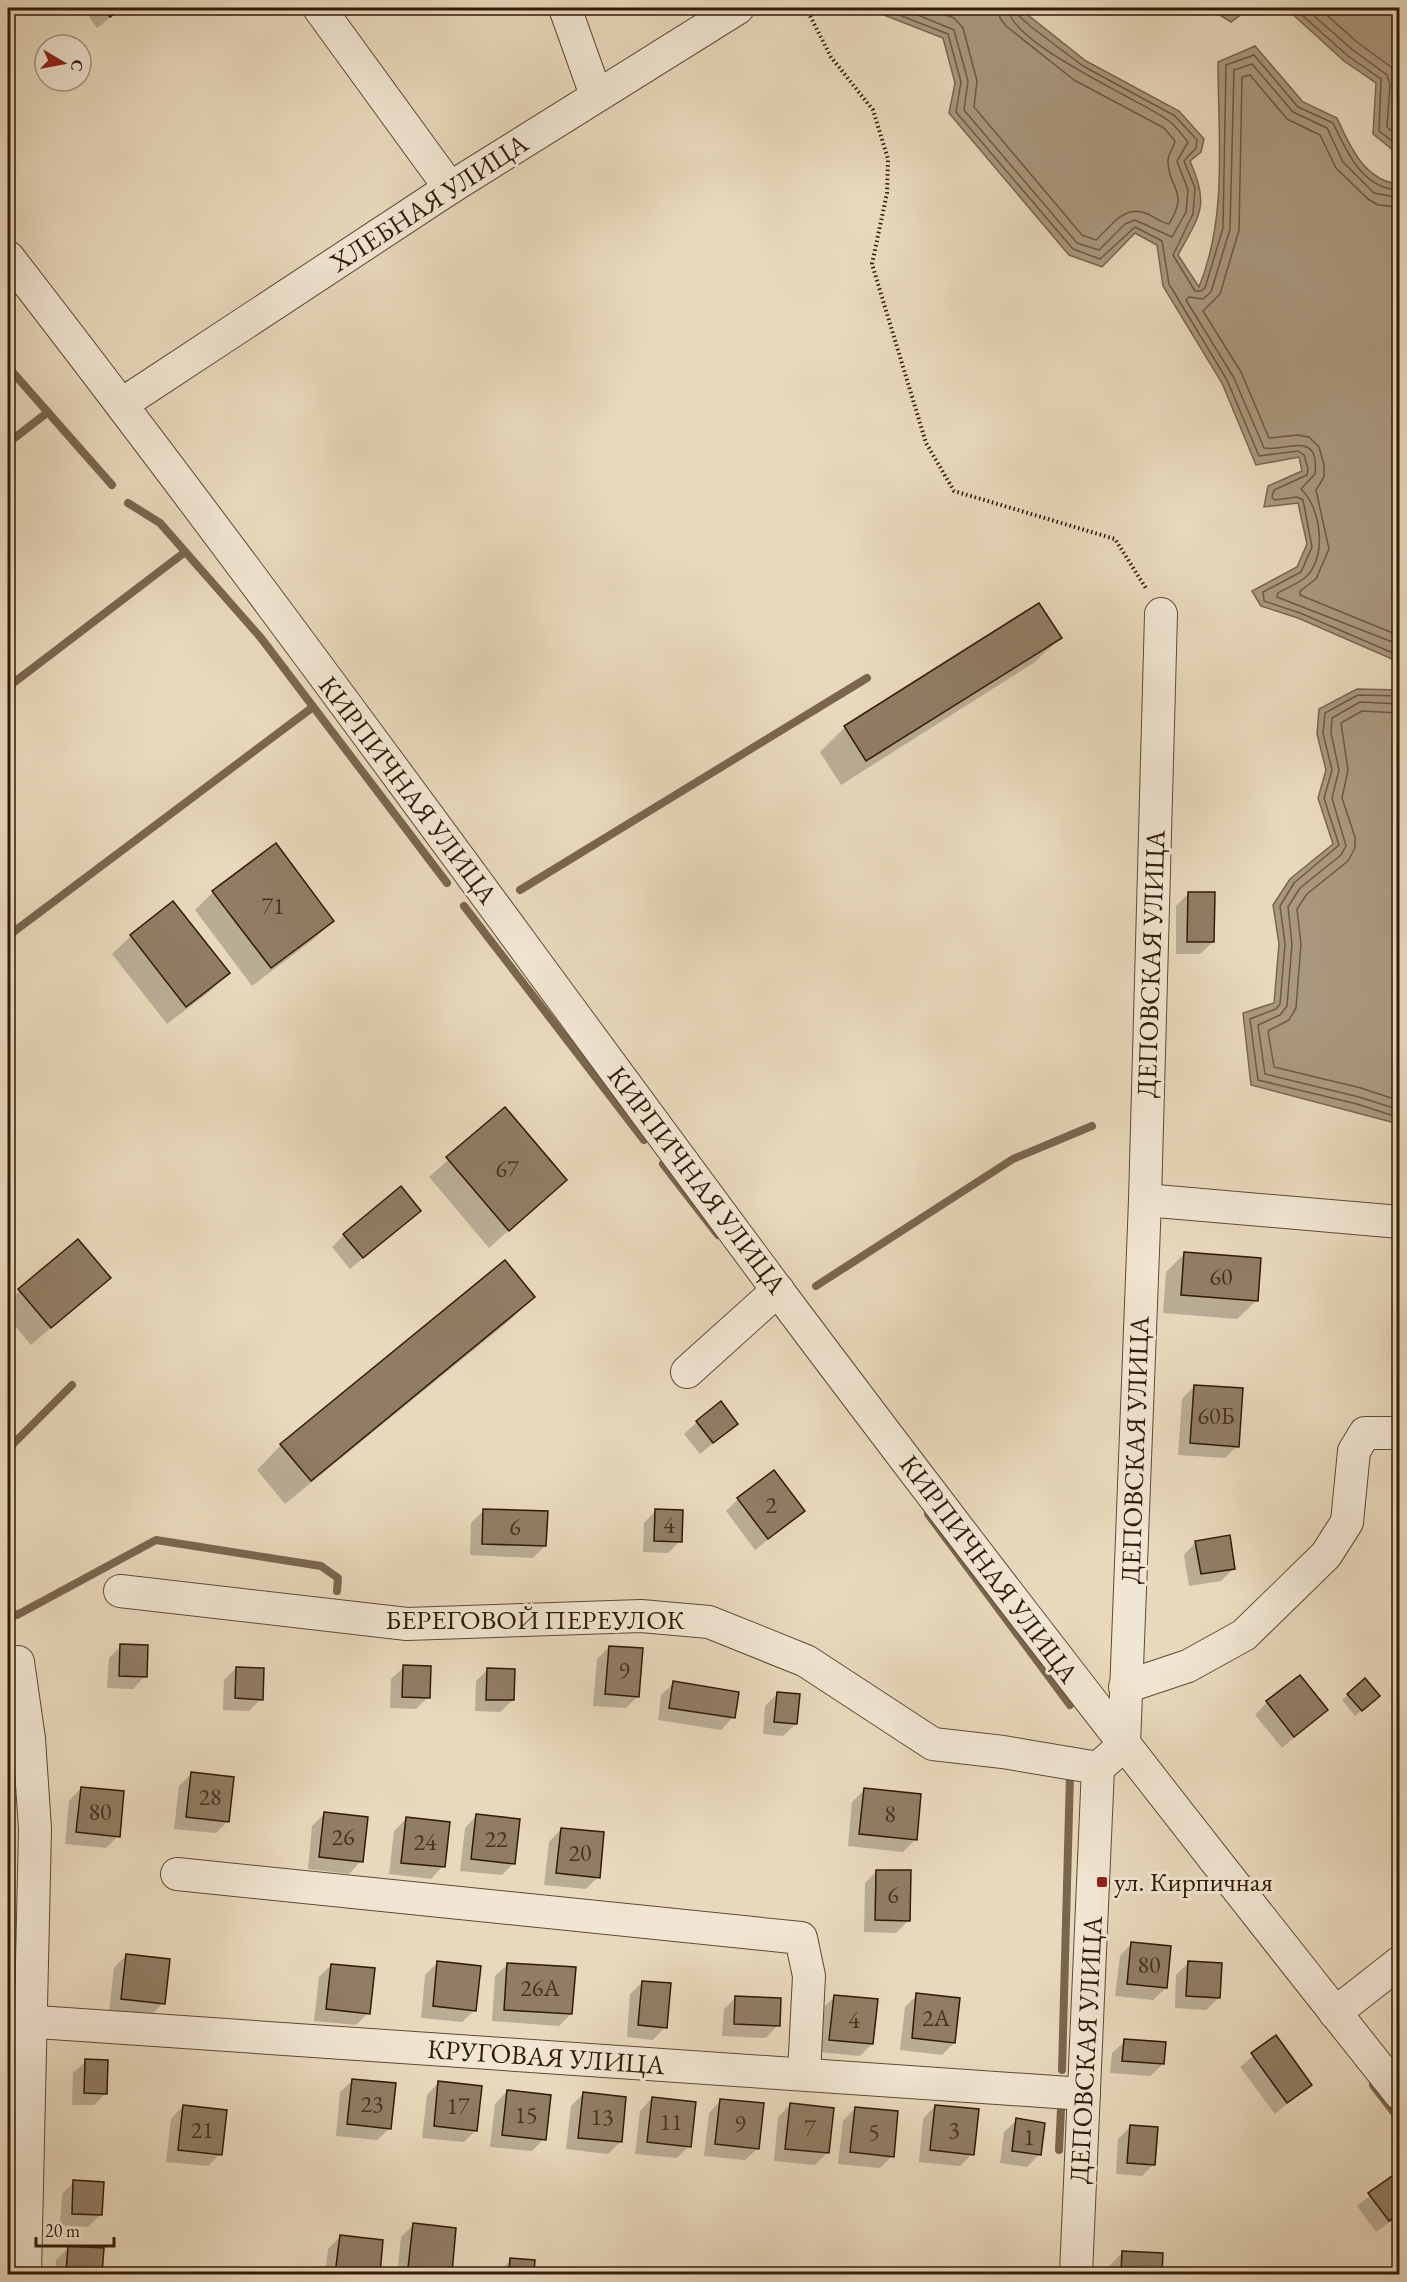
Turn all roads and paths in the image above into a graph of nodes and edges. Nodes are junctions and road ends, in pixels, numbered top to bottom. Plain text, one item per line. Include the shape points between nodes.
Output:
1 (319, 8) edge
2 (565, 8) edge
3 (738, 8) edge
4 (806, 8) edge
5 (596, 95) junction
6 (450, 188) junction
7 (8, 256) edge
8 (122, 404) junction
9 (1161, 614) joint
10 (1145, 1200) junction
11 (1400, 1222) edge
12 (778, 1290) junction
13 (687, 1372) dead end
14 (1400, 1433) edge
15 (120, 1591) dead end
16 (18, 1662) dead end
17 (1125, 1687) junction
18 (1124, 1745) junction
19 (1098, 1768) junction
20 (177, 1874) dead end
21 (1400, 1962) edge
22 (1335, 2013) junction
23 (20, 2021) edge
24 (804, 2074) junction
25 (1084, 2094) junction
26 (1400, 2094) edge
27 (17, 2223) edge
28 (25, 2274) edge
29 (1076, 2274) edge

1 - 6 street
2 - 5 street
3 - 5 street, ХЛЕБНАЯ УЛИЦА
4 - 9 path via 831,57 873,110 888,159 887,193 872,264 926,443 954,491 1115,539
5 - 6 street, ХЛЕБНАЯ УЛИЦА
6 - 8 street, ХЛЕБНАЯ УЛИЦА
7 - 8 street, КИРПИЧНАЯ УЛИЦА
8 - 12 street, КИРПИЧНАЯ УЛИЦА
9 - 10 street, ДЕПОВСКАЯ УЛИЦА
10 - 11 street
10 - 17 street, ДЕПОВСКАЯ УЛИЦА
12 - 13 street
12 - 18 street, КИРПИЧНАЯ УЛИЦА
14 - 17 street via 1365,1433 1354,1452 1347,1522 1326,1555 1244,1635 1188,1666
15 - 19 street, БЕРЕГОВОЙ ПЕРЕУЛОК via 407,1624 641,1616 709,1622 807,1660 933,1744
16 - 23 street via 29,1739 35,1829
17 - 18 street, ДЕПОВСКАЯ УЛИЦА
18 - 19 street
18 - 22 street, КИРПИЧНАЯ УЛИЦА
19 - 25 street, ДЕПОВСКАЯ УЛИЦА
20 - 24 street via 801,1938 809,1977
21 - 22 street
22 - 26 street, КИРПИЧНАЯ УЛИЦА
23 - 24 street, КРУГОВАЯ УЛИЦА
23 - 27 street
24 - 25 street, КРУГОВАЯ УЛИЦА
25 - 29 street, ДЕПОВСКАЯ УЛИЦА
27 - 28 street

